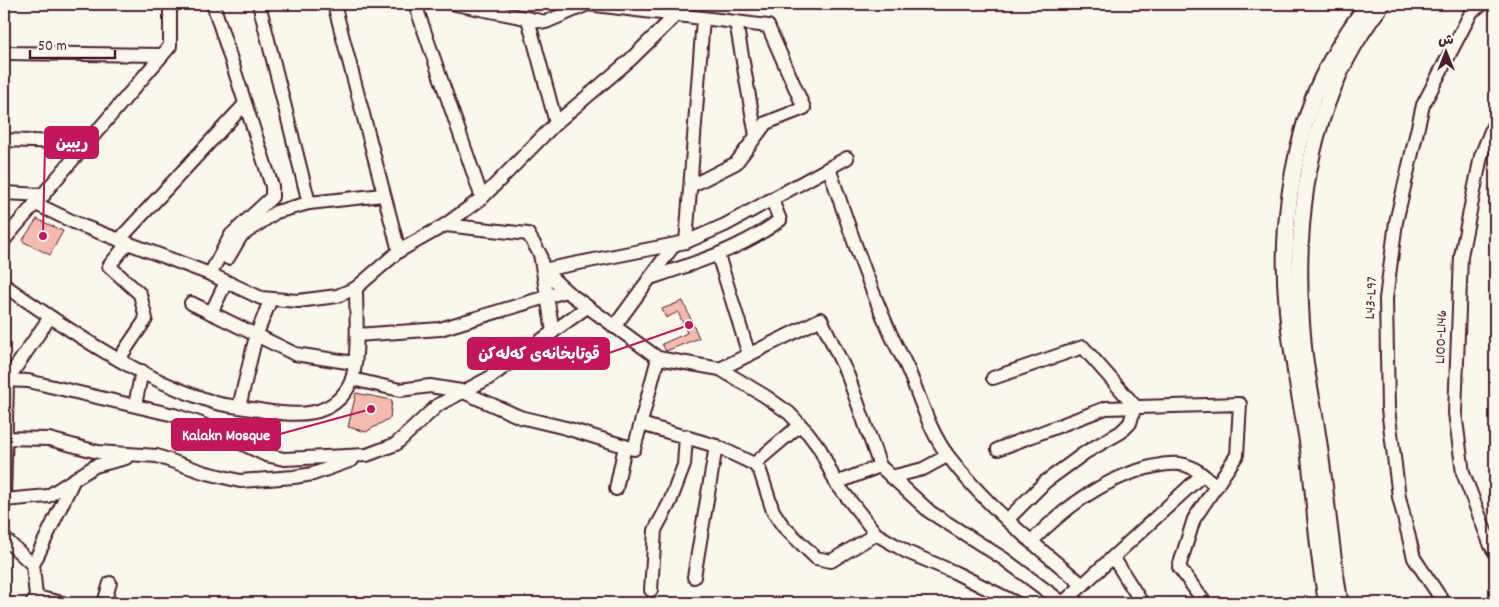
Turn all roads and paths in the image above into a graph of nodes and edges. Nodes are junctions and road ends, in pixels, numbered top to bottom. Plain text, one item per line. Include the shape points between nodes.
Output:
1 (170, 4) edge
2 (213, 4) edge
3 (258, 4) edge
4 (334, 4) edge
5 (414, 4) edge
6 (454, 4) edge
7 (587, 4) edge
8 (1368, 4) edge
9 (1382, 4) edge
10 (1483, 4) edge
11 (676, 15) junction
12 (528, 18) junction
13 (704, 18) junction
14 (736, 22) junction
15 (4, 53) edge
16 (162, 55) junction
17 (245, 104) junction
18 (1495, 121) edge
19 (556, 123) junction
20 (756, 136) junction
21 (4, 140) edge
22 (88, 143) junction
23 (847, 158) dead end
24 (829, 168) junction
25 (691, 186) junction
26 (4, 193) edge
27 (383, 195) junction
28 (482, 198) junction
29 (40, 199) junction
30 (772, 200) junction
31 (309, 203) junction
32 (445, 225) junction
33 (4, 240) edge
34 (123, 242) junction
35 (680, 244) junction
36 (399, 250) junction
37 (718, 255) junction
38 (543, 270) junction
39 (218, 278) junction
40 (650, 278) junction
41 (4, 286) edge
42 (356, 288) junction
43 (566, 291) junction
44 (547, 297) junction
45 (270, 301) junction
46 (191, 303) dead end
47 (587, 307) junction
48 (210, 313) junction
49 (50, 317) junction
50 (614, 327) junction
51 (553, 332) junction
52 (357, 335) junction
53 (256, 336) junction
54 (749, 355) junction
55 (658, 358) junction
56 (119, 359) junction
57 (354, 364) junction
58 (720, 368) junction
59 (142, 371) junction
60 (993, 378) dead end
61 (352, 379) junction
62 (5, 380) edge
63 (461, 391) junction
64 (134, 405) junction
65 (1135, 406) junction
66 (239, 407) junction
67 (641, 424) junction
68 (800, 425) junction
69 (686, 436) junction
70 (6, 438) junction
71 (625, 446) junction
72 (716, 446) junction
73 (998, 449) dead end
74 (368, 455) junction
75 (132, 456) junction
76 (948, 456) junction
77 (754, 464) junction
78 (880, 466) junction
79 (1202, 475) junction
80 (891, 477) junction
81 (74, 479) junction
82 (836, 483) junction
83 (1217, 486) junction
84 (616, 489) dead end
85 (4, 500) edge
86 (1007, 520) junction
87 (876, 534) junction
88 (4, 538) edge
89 (1031, 542) junction
90 (1325, 545) junction
91 (1495, 552) edge
92 (1113, 557) junction
93 (33, 565) junction
94 (694, 577) dead end
95 (110, 583) dead end
96 (1083, 585) junction
97 (651, 590) dead end
98 (34, 600) edge
99 (63, 603) edge
100 (104, 603) edge
101 (1016, 603) edge
102 (1063, 603) edge
103 (1142, 603) edge
104 (1205, 603) edge
105 (1327, 603) edge
106 (1340, 603) edge
107 (1444, 603) edge

1 - 16 street via 170,46
2 - 17 street
3 - 31 street
4 - 27 street
5 - 28 street
6 - 12 street
7 - 11 street
7 - 12 street via 546,22
8 - 90 street via 1330,62 1314,97 1297,160 1288,219 1286,303
9 - 90 street via 1349,53 1328,97 1314,145 1302,218 1299,291 1303,343 1317,432
10 - 107 street, L43-L97 via 1472,11 1423,105 1396,222 1386,299 1388,409 1399,498 1414,558
11 - 13 street
11 - 19 street via 630,60
12 - 19 street
13 - 14 street
13 - 25 street
14 - 20 street
14 - 20 street via 768,26 804,108 766,124
15 - 16 street
16 - 22 street
17 - 34 street
17 - 39 street via 272,186 272,197 231,236
18 - 91 street, L100-L146 via 1481,156 1461,256 1455,413 1463,473
19 - 28 street
20 - 25 street via 736,163
21 - 22 street
22 - 29 street
23 - 24 street
24 - 30 street
24 - 76 street via 863,268 924,411
25 - 35 street
26 - 29 street
27 - 31 street
27 - 36 street
28 - 32 street
29 - 33 street
29 - 34 street via 80,225
30 - 35 street
30 - 37 street via 780,220 758,237
31 - 39 street via 276,212 241,236
32 - 36 street
32 - 38 street via 528,234 540,254
34 - 39 street
34 - 56 street via 109,266 140,294 146,319
35 - 38 street
35 - 40 street
36 - 42 street
37 - 40 street
37 - 54 street
38 - 43 street
38 - 44 street
39 - 45 street
39 - 48 street
40 - 50 street
41 - 49 street
42 - 45 street via 337,296
42 - 52 street
43 - 44 street
43 - 47 street
44 - 51 street
44 - 52 street via 440,329
45 - 53 street
46 - 48 street
47 - 50 street
47 - 51 street
48 - 53 street
49 - 56 street
49 - 62 street
50 - 55 street
51 - 63 street via 489,378
52 - 57 street
53 - 57 street via 295,354
53 - 66 street
54 - 58 street
54 - 78 street via 821,319 848,376
55 - 58 street
55 - 67 street
56 - 59 street
57 - 61 street
58 - 68 street via 781,407
59 - 64 street
59 - 66 street via 217,403
60 - 65 street via 1083,347
61 - 63 street via 400,390 430,386
61 - 66 street via 340,399 319,412 277,413
62 - 64 street via 28,381
62 - 70 street
63 - 71 street via 520,417
63 - 74 street via 438,405 396,444
64 - 74 street via 199,423 246,446 284,459
65 - 73 street via 1092,412
65 - 83 street via 1240,404 1237,455
65 - 86 street via 1130,423 1120,432 1045,482
67 - 69 street
67 - 71 street via 634,449
68 - 77 street
68 - 82 street via 820,449
69 - 72 street
69 - 97 street via 684,465 655,530
70 - 75 street via 49,439 98,452
70 - 85 street
71 - 84 street
72 - 77 street
72 - 94 street
74 - 75 street via 313,474 258,481 221,477 157,456
75 - 81 street via 95,466
76 - 80 street via 923,469
76 - 86 street via 979,494
77 - 87 street via 760,471 773,511 783,526 816,558 831,562
78 - 80 street
78 - 82 street
79 - 83 street
79 - 89 street via 1194,469 1163,464 1121,476 1065,510
79 - 92 street
80 - 102 street via 930,512 1004,559
81 - 85 street via 48,496
81 - 93 street
82 - 87 street
83 - 104 street via 1194,520 1179,567
86 - 89 street
87 - 101 street
88 - 93 street
89 - 96 street
90 - 105 street
90 - 106 street
92 - 96 street
92 - 103 street
93 - 98 street
95 - 100 street
96 - 102 street
98 - 99 street

